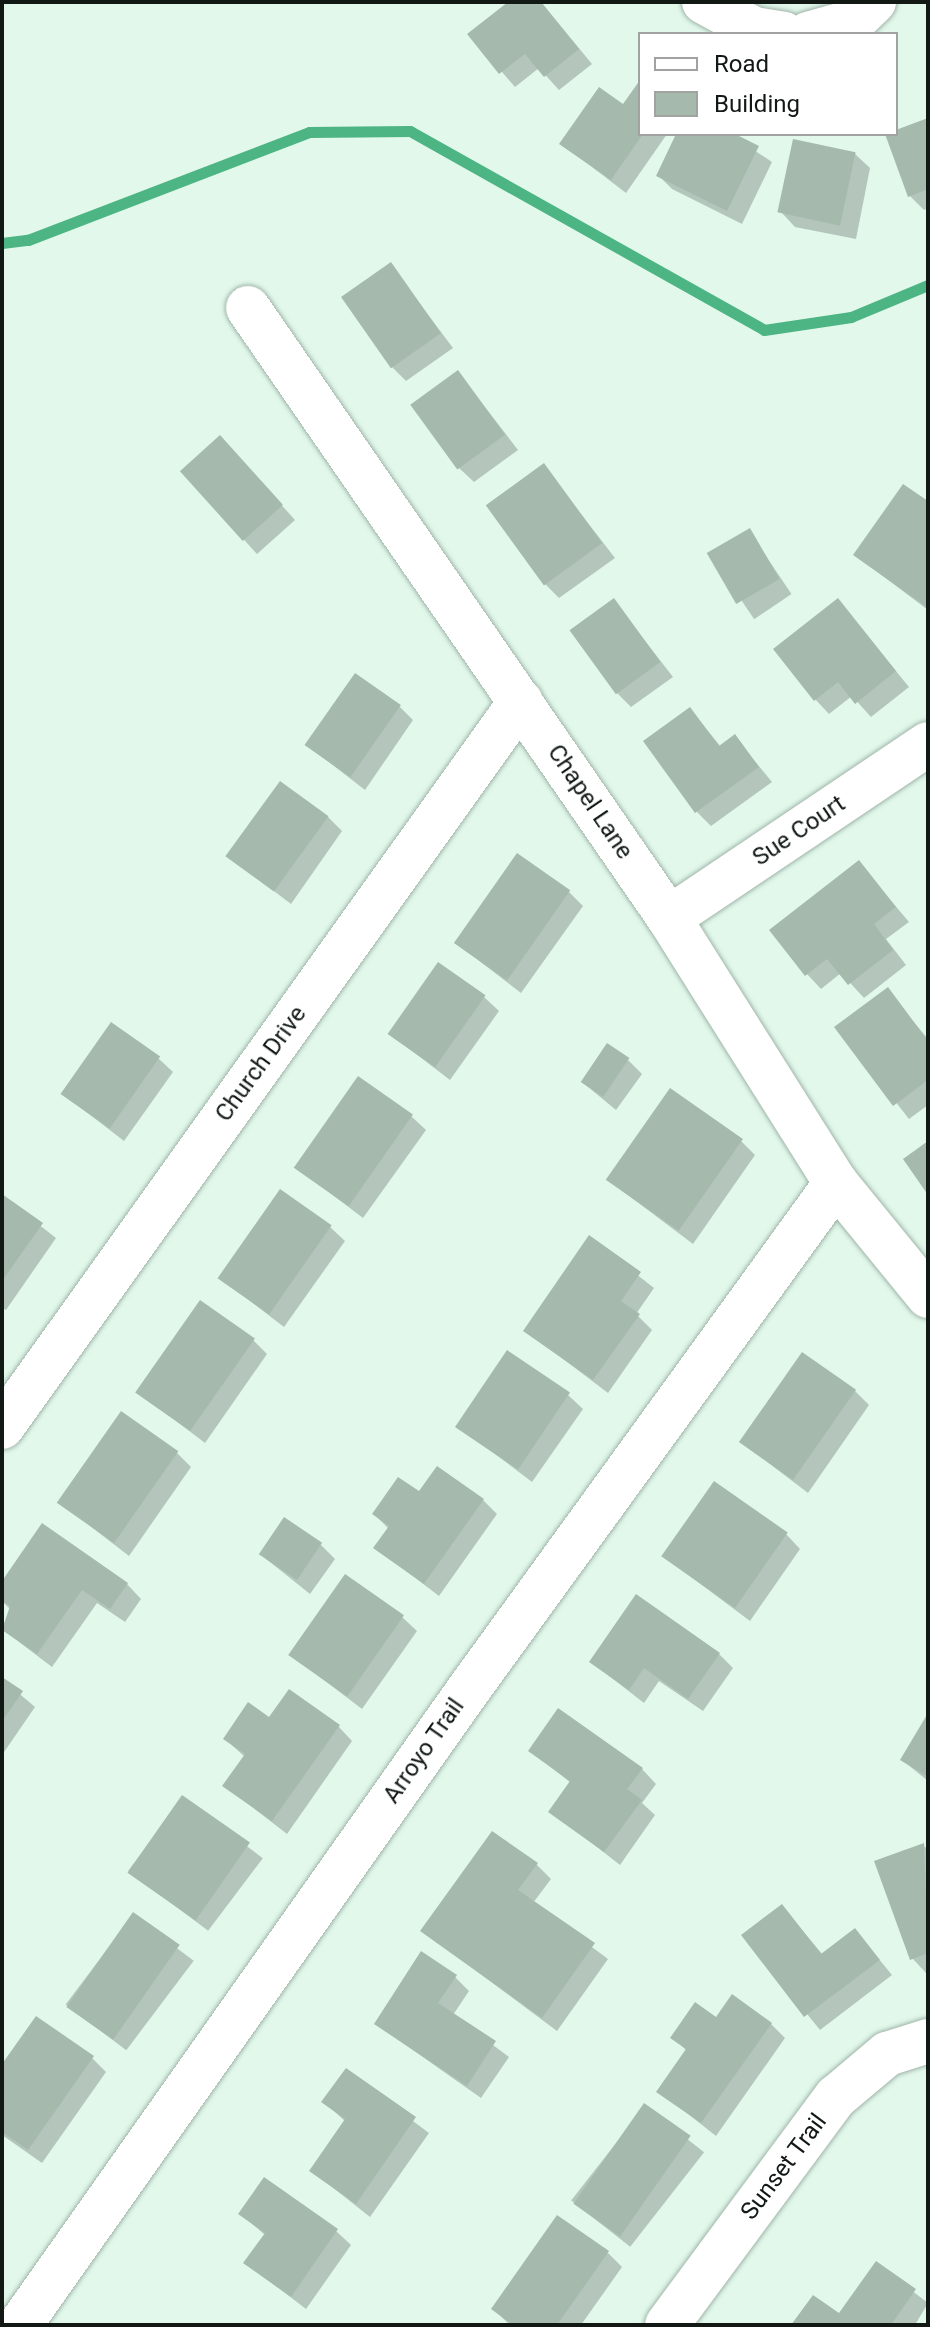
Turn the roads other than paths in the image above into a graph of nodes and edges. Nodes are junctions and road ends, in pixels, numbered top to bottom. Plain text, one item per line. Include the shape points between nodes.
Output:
1 (704, 2) edge
2 (874, 2) edge
3 (772, 32) edge
4 (815, 32) edge
5 (248, 308) dead end
6 (521, 701) junction
7 (928, 744) edge
8 (669, 918) junction
9 (836, 1183) junction
10 (928, 1296) edge
11 (7, 1411) edge
12 (928, 2041) edge
13 (20, 2325) edge
14 (667, 2325) edge

1 - 3 street via 754,29
2 - 4 street via 854,21
5 - 6 street, Chapel Lane
6 - 8 street, Chapel Lane
6 - 11 street, Church Drive
7 - 8 street, Sue Court
8 - 9 street, Chapel Lane
9 - 10 street, Chapel Lane
9 - 13 street, Arroyo Trail via 469,1689
12 - 14 street, Sunset Trail via 887,2054 836,2097

